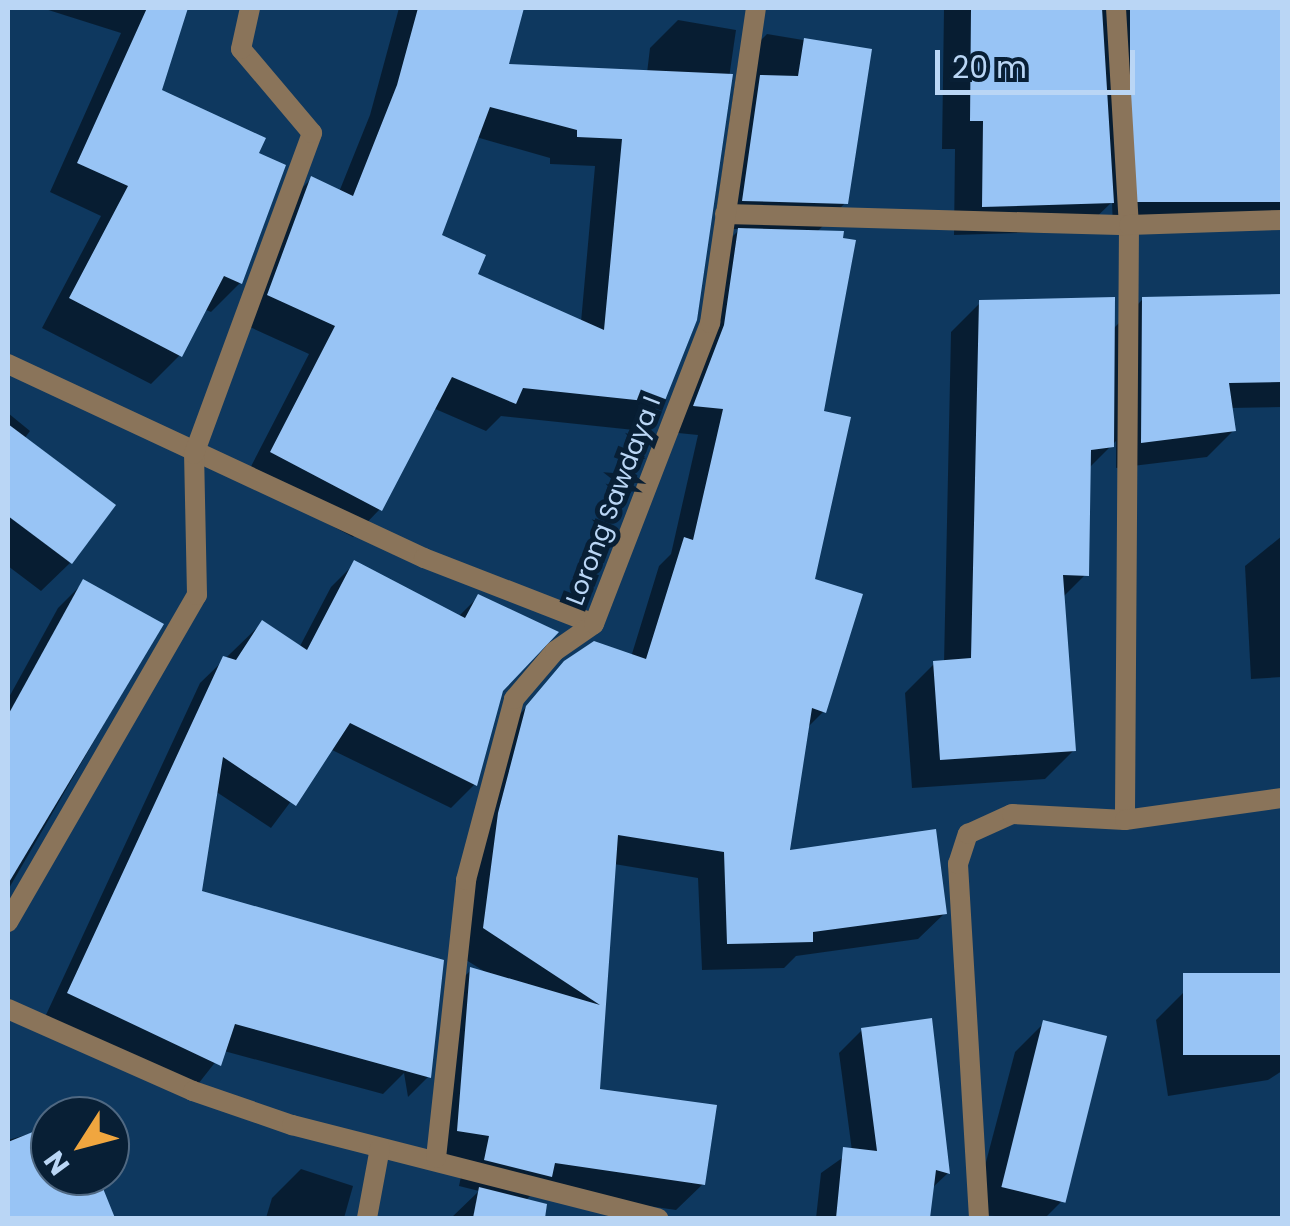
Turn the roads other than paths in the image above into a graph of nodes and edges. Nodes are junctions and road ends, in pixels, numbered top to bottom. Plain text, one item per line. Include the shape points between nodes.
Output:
1 (250, 8) edge
2 (756, 8) edge
3 (1116, 8) edge
4 (725, 214) junction
5 (1282, 220) edge
6 (1129, 225) junction
7 (8, 364) edge
8 (194, 454) junction
9 (594, 624) junction
10 (1282, 798) edge
11 (1125, 820) junction
12 (8, 922) edge
13 (8, 1009) edge
14 (380, 1148) junction
15 (436, 1158) junction
16 (366, 1218) edge
17 (658, 1218) edge
18 (978, 1218) edge

1 - 8 street via 241,49 312,133
2 - 4 street, Lorong Sawdaya I
3 - 6 street
4 - 6 street
4 - 9 street, Lorong Sawdaya I via 710,324
5 - 6 street
6 - 11 street
7 - 8 street
8 - 9 street via 424,558
8 - 12 street via 196,595
9 - 15 street, Lorong Sawdaya I via 555,652 514,699 466,880
10 - 11 street
11 - 18 street via 1012,814 978,827 959,852
13 - 14 street via 193,1091
14 - 15 street
14 - 16 street
15 - 17 street

